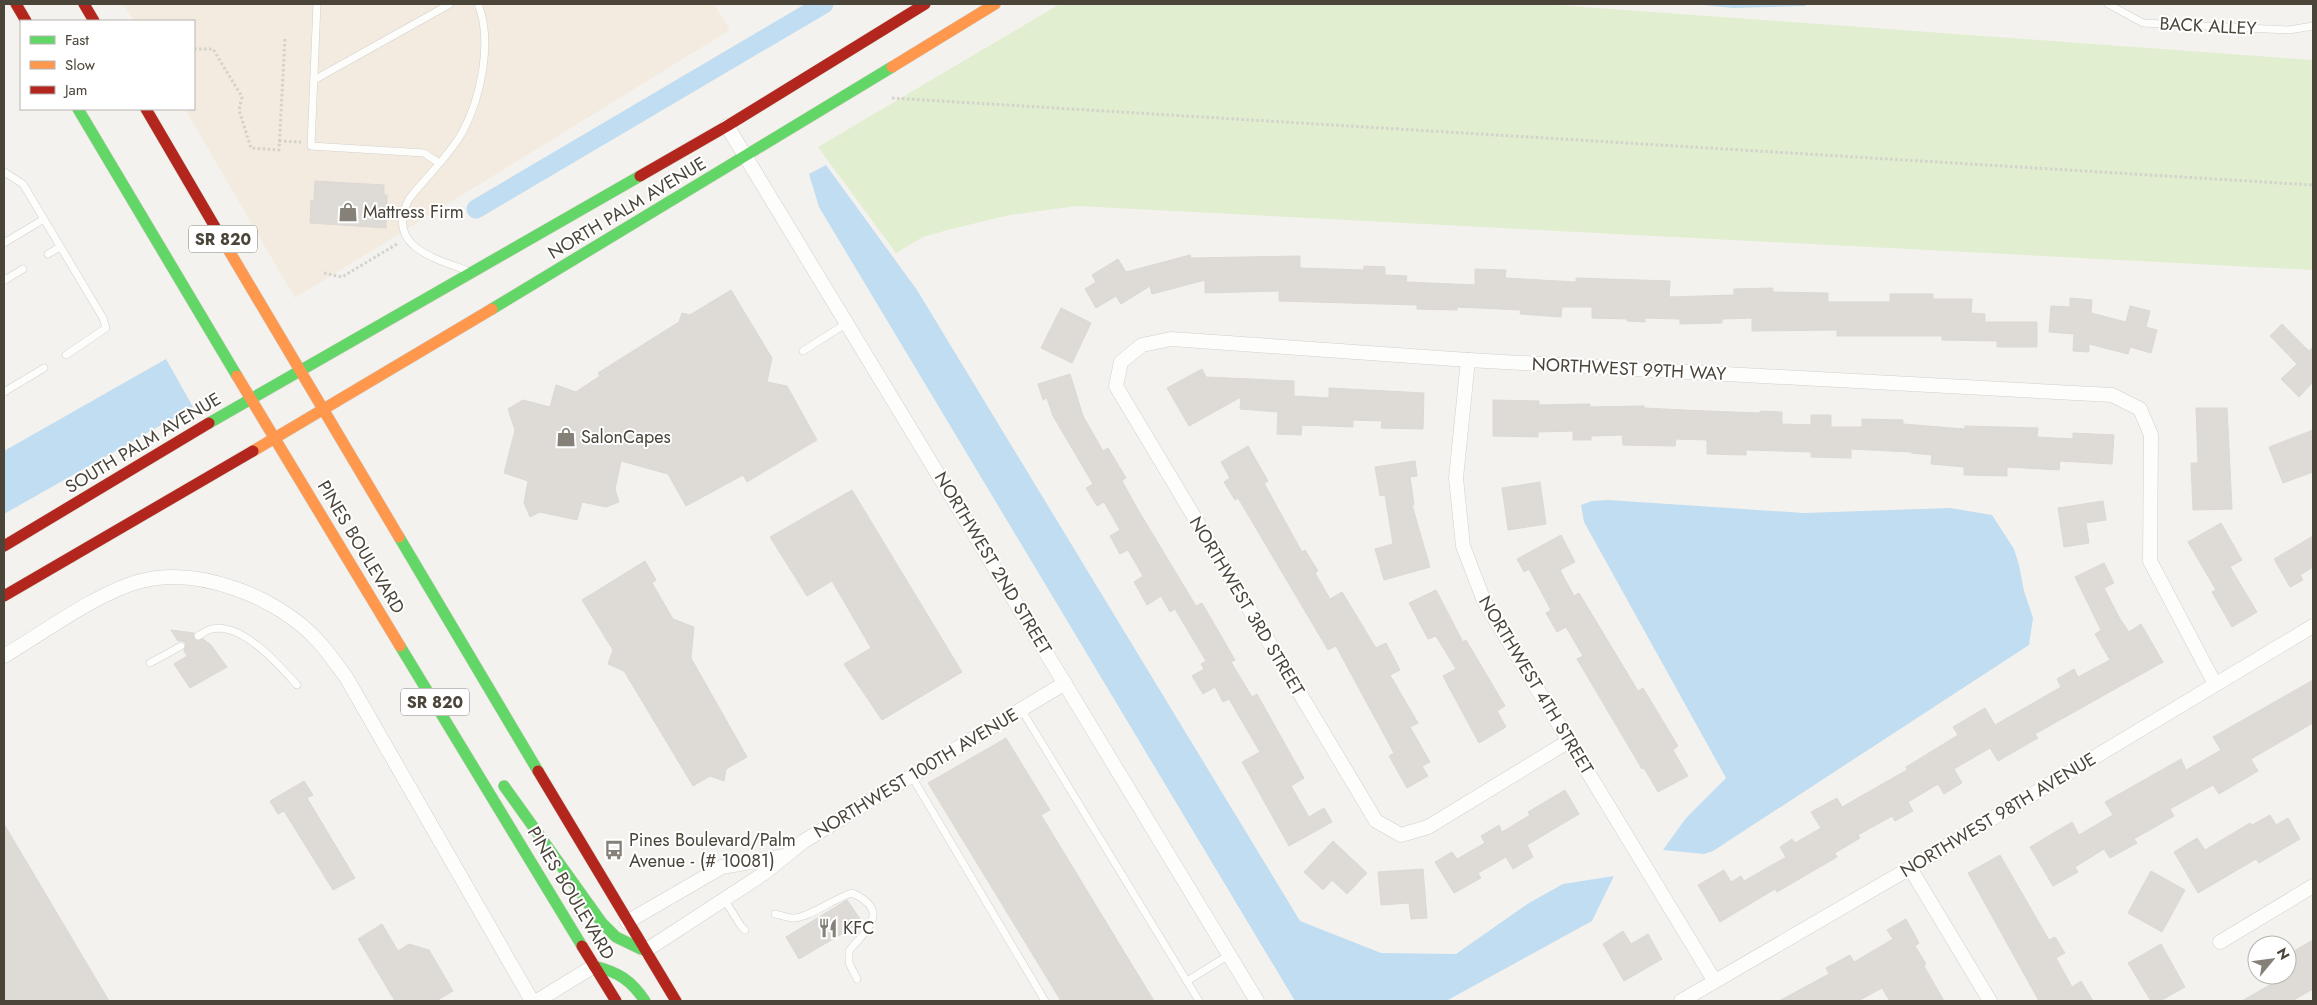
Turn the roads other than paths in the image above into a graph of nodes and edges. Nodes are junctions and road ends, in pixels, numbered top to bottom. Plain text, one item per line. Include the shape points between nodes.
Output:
1 (16, 4) edge
2 (84, 4) edge
3 (317, 4) edge
4 (450, 4) edge
5 (478, 4) edge
6 (925, 4) edge
7 (996, 4) edge
8 (2108, 4) edge
9 (25, 20) edge
10 (93, 20) edge
11 (2313, 26) edge
12 (314, 80) junction
13 (79, 110) edge
14 (147, 110) edge
15 (727, 126) junction
16 (747, 156) junction
17 (439, 163) junction
18 (4, 172) edge
19 (44, 219) junction
20 (4, 243) edge
21 (60, 247) junction
22 (48, 254) dead end
23 (23, 269) dead end
24 (471, 272) junction
25 (4, 278) edge
26 (848, 323) junction
27 (803, 351) dead end
28 (66, 355) dead end
29 (1468, 360) junction
30 (1121, 362) joint
31 (44, 368) dead end
32 (300, 370) junction
33 (4, 392) edge
34 (250, 398) junction
35 (323, 411) junction
36 (274, 439) junction
37 (4, 546) edge
38 (4, 596) edge
39 (2313, 626) edge
40 (198, 636) dead end
41 (181, 646) dead end
42 (4, 656) edge
43 (150, 663) dead end
44 (1065, 683) junction
45 (2215, 684) junction
46 (297, 685) dead end
47 (1021, 709) junction
48 (446, 720) junction
49 (1569, 741) junction
50 (483, 758) dead end
51 (912, 777) junction
52 (499, 779) dead end
53 (786, 856) junction
54 (1910, 868) junction
55 (2313, 886) edge
56 (724, 899) junction
57 (774, 914) dead end
58 (627, 922) junction
59 (745, 930) dead end
60 (2220, 942) dead end
61 (645, 951) junction
62 (1229, 954) junction
63 (594, 966) junction
64 (857, 979) dead end
65 (1714, 980) junction
66 (1187, 981) junction
67 (532, 1001) edge
68 (537, 1001) edge
69 (616, 1001) edge
70 (645, 1001) edge
71 (676, 1001) edge
72 (1045, 1001) edge
73 (1199, 1001) edge
74 (1257, 1001) edge
75 (1681, 1001) edge
76 (1990, 1001) edge

1 - 9 main road
2 - 10 main road
3 - 12 lane
4 - 12 lane
5 - 17 lane via 486,39 480,84 462,133
6 - 15 main road, NORTH PALM AVENUE
7 - 16 main road, NORTH PALM AVENUE
8 - 11 lane, BACK ALLEY via 2143,23 2289,30
12 - 17 lane via 311,146 424,153
13 - 34 main road, PINES BOULEVARD / SR 820
14 - 32 main road, PINES BOULEVARD / SR 820
15 - 16 street, NORTHWEST 2ND STREET
15 - 24 main road, NORTH PALM AVENUE
16 - 26 street, NORTHWEST 2ND STREET
16 - 35 main road, NORTH PALM AVENUE
17 - 24 lane via 409,199 402,223 407,238 421,252
18 - 19 lane via 23,184
19 - 20 lane
19 - 21 lane
21 - 22 lane
21 - 28 lane via 106,328
23 - 25 lane
24 - 32 main road, NORTH PALM AVENUE
26 - 27 lane
26 - 44 street, NORTHWEST 2ND STREET
29 - 30 street, NORTHWEST 99TH WAY via 1171,339 1142,345
29 - 45 street, NORTHWEST 99TH WAY via 2112,395 2140,409 2151,435 2150,561
29 - 49 street, NORTHWEST 4TH STREET via 1456,478 1463,546 1484,601
30 - 49 street, NORTHWEST 3RD STREET via 1116,386 1376,821 1401,835 1428,827
31 - 33 lane
32 - 34 main road, SOUTH PALM AVENUE
32 - 35 main road, PINES BOULEVARD / SR 820
34 - 36 main road, PINES BOULEVARD / SR 820
34 - 37 main road, SOUTH PALM AVENUE
35 - 36 main road, NORTH PALM AVENUE
35 - 58 main road, PINES BOULEVARD / SR 820
36 - 38 main road
36 - 48 main road, PINES BOULEVARD / SR 820
39 - 45 street, NORTHWEST 98TH AVENUE
40 - 46 lane via 212,628 235,631 257,646
41 - 43 lane
42 - 67 street via 98,600 141,581 188,577 239,589 283,611 318,640 346,677
44 - 47 street, NORTHWEST 100TH AVENUE
44 - 62 street, NORTHWEST 2ND STREET
45 - 54 street, NORTHWEST 98TH AVENUE
47 - 51 street, NORTHWEST 100TH AVENUE
47 - 66 lane
48 - 50 main road
48 - 63 main road, PINES BOULEVARD / SR 820
49 - 65 street, NORTHWEST 4TH STREET
51 - 53 street, NORTHWEST 100TH AVENUE via 804,841
51 - 72 lane
52 - 61 main road via 602,923 616,937
53 - 56 street, NORTHWEST 100TH AVENUE
53 - 58 street via 722,867
54 - 65 street, NORTHWEST 98TH AVENUE
54 - 76 street
55 - 60 street
56 - 59 lane
56 - 61 street, NORTHWEST 100TH AVENUE
57 - 64 lane via 803,917 836,898 852,893 869,903 872,925 849,951 849,963
58 - 61 main road, PINES BOULEVARD / SR 820
61 - 71 main road, PINES BOULEVARD / SR 820
62 - 66 lane
62 - 74 street, NORTHWEST 2ND STREET
63 - 68 street
63 - 69 main road, PINES BOULEVARD / SR 820
63 - 70 main road via 618,972 636,987
65 - 75 street, NORTHWEST 98TH AVENUE
66 - 73 lane

